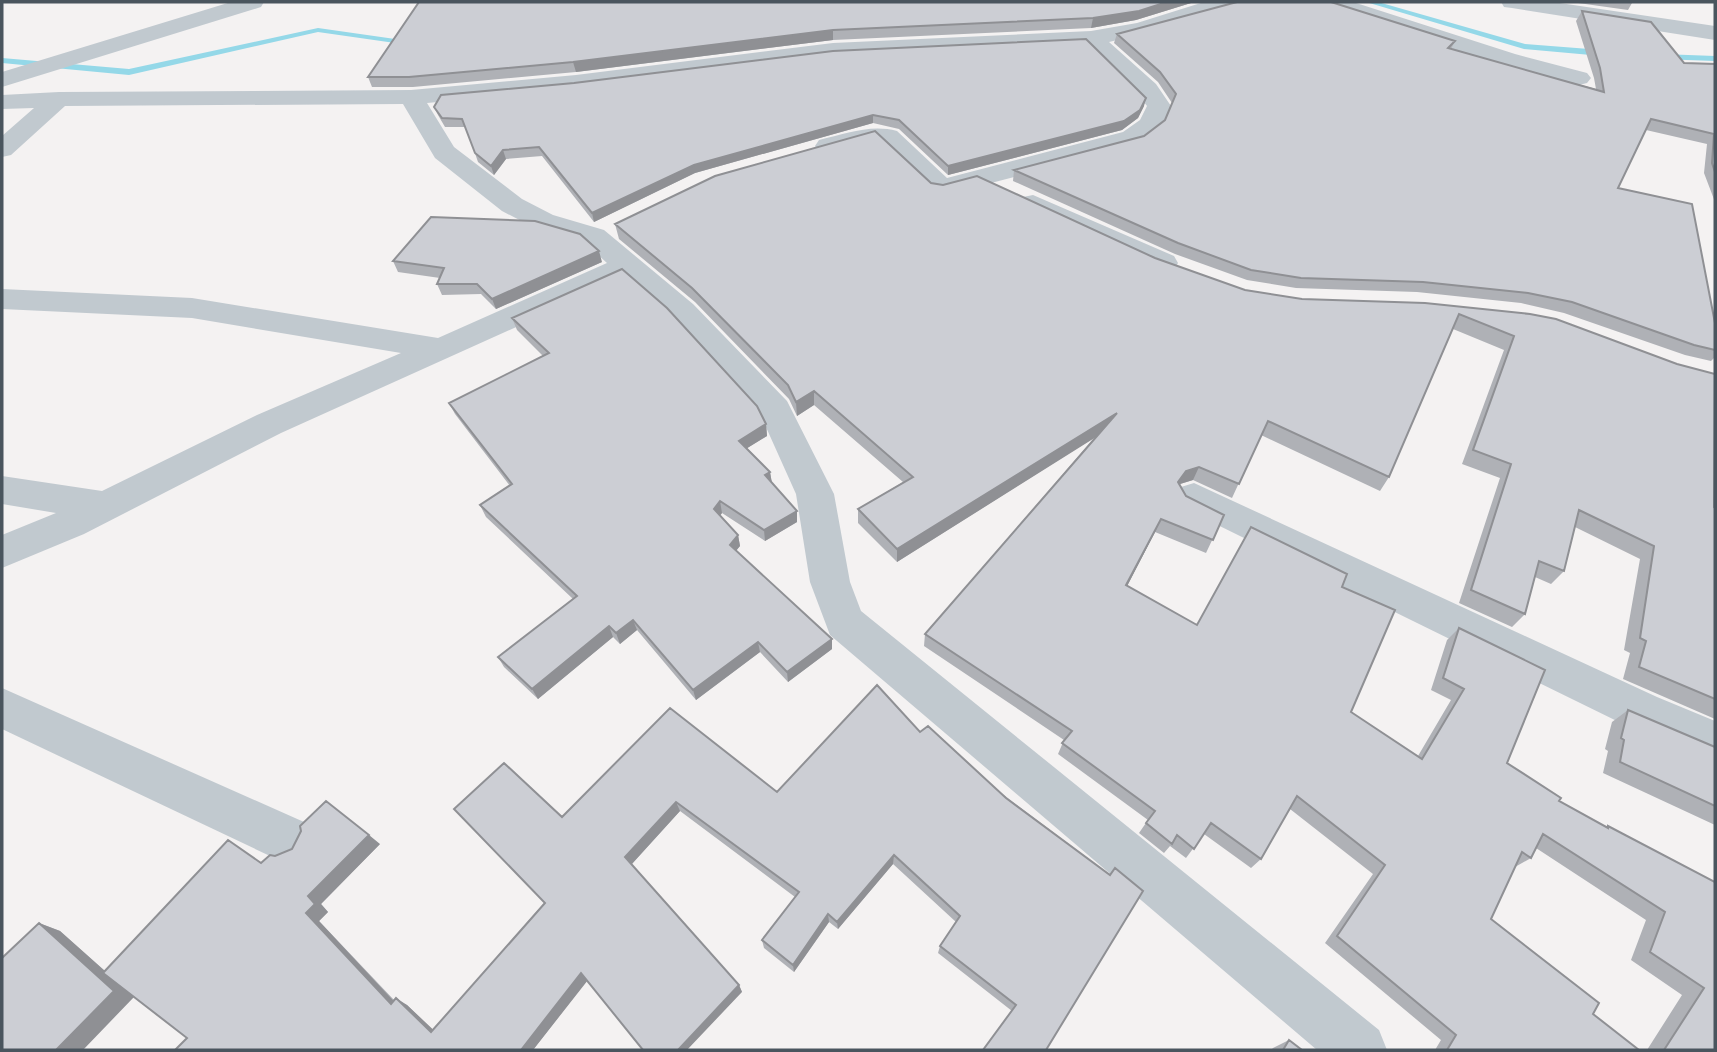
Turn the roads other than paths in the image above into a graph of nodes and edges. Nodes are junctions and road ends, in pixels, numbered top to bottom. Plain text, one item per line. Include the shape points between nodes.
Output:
1 (253, 2) edge
2 (1225, 2) edge
3 (1332, 2) edge
4 (1512, 2) edge
5 (1715, 33) edge
6 (1091, 38) junction
7 (1579, 78) dead end
8 (2, 80) edge
9 (411, 97) junction
10 (59, 99) junction
11 (2, 102) edge
12 (2, 149) edge
13 (800, 154) edge
14 (981, 179) junction
15 (627, 265) junction
16 (1189, 273) edge
17 (2, 299) edge
18 (441, 349) junction
19 (2, 491) edge
20 (1194, 497) edge
21 (106, 506) junction
22 (2, 552) edge
23 (2, 708) edge
24 (1715, 742) edge
25 (287, 839) dead end
26 (1359, 1050) edge

1 - 8 street
2 - 6 street via 1163,24
3 - 7 street
4 - 5 street
6 - 9 street via 833,50
6 - 14 street via 1147,89 1158,106 1151,124 1132,138
9 - 10 street
9 - 15 street via 444,152 512,205 543,220 606,230
10 - 11 street
10 - 12 street
13 - 14 street via 880,134 893,140 940,188
14 - 16 street
15 - 18 street
15 - 26 street via 682,311 775,410 815,495 830,582 845,622
17 - 18 street via 192,307
18 - 21 street via 197,458
19 - 21 street
20 - 24 street
21 - 22 street
23 - 25 street

